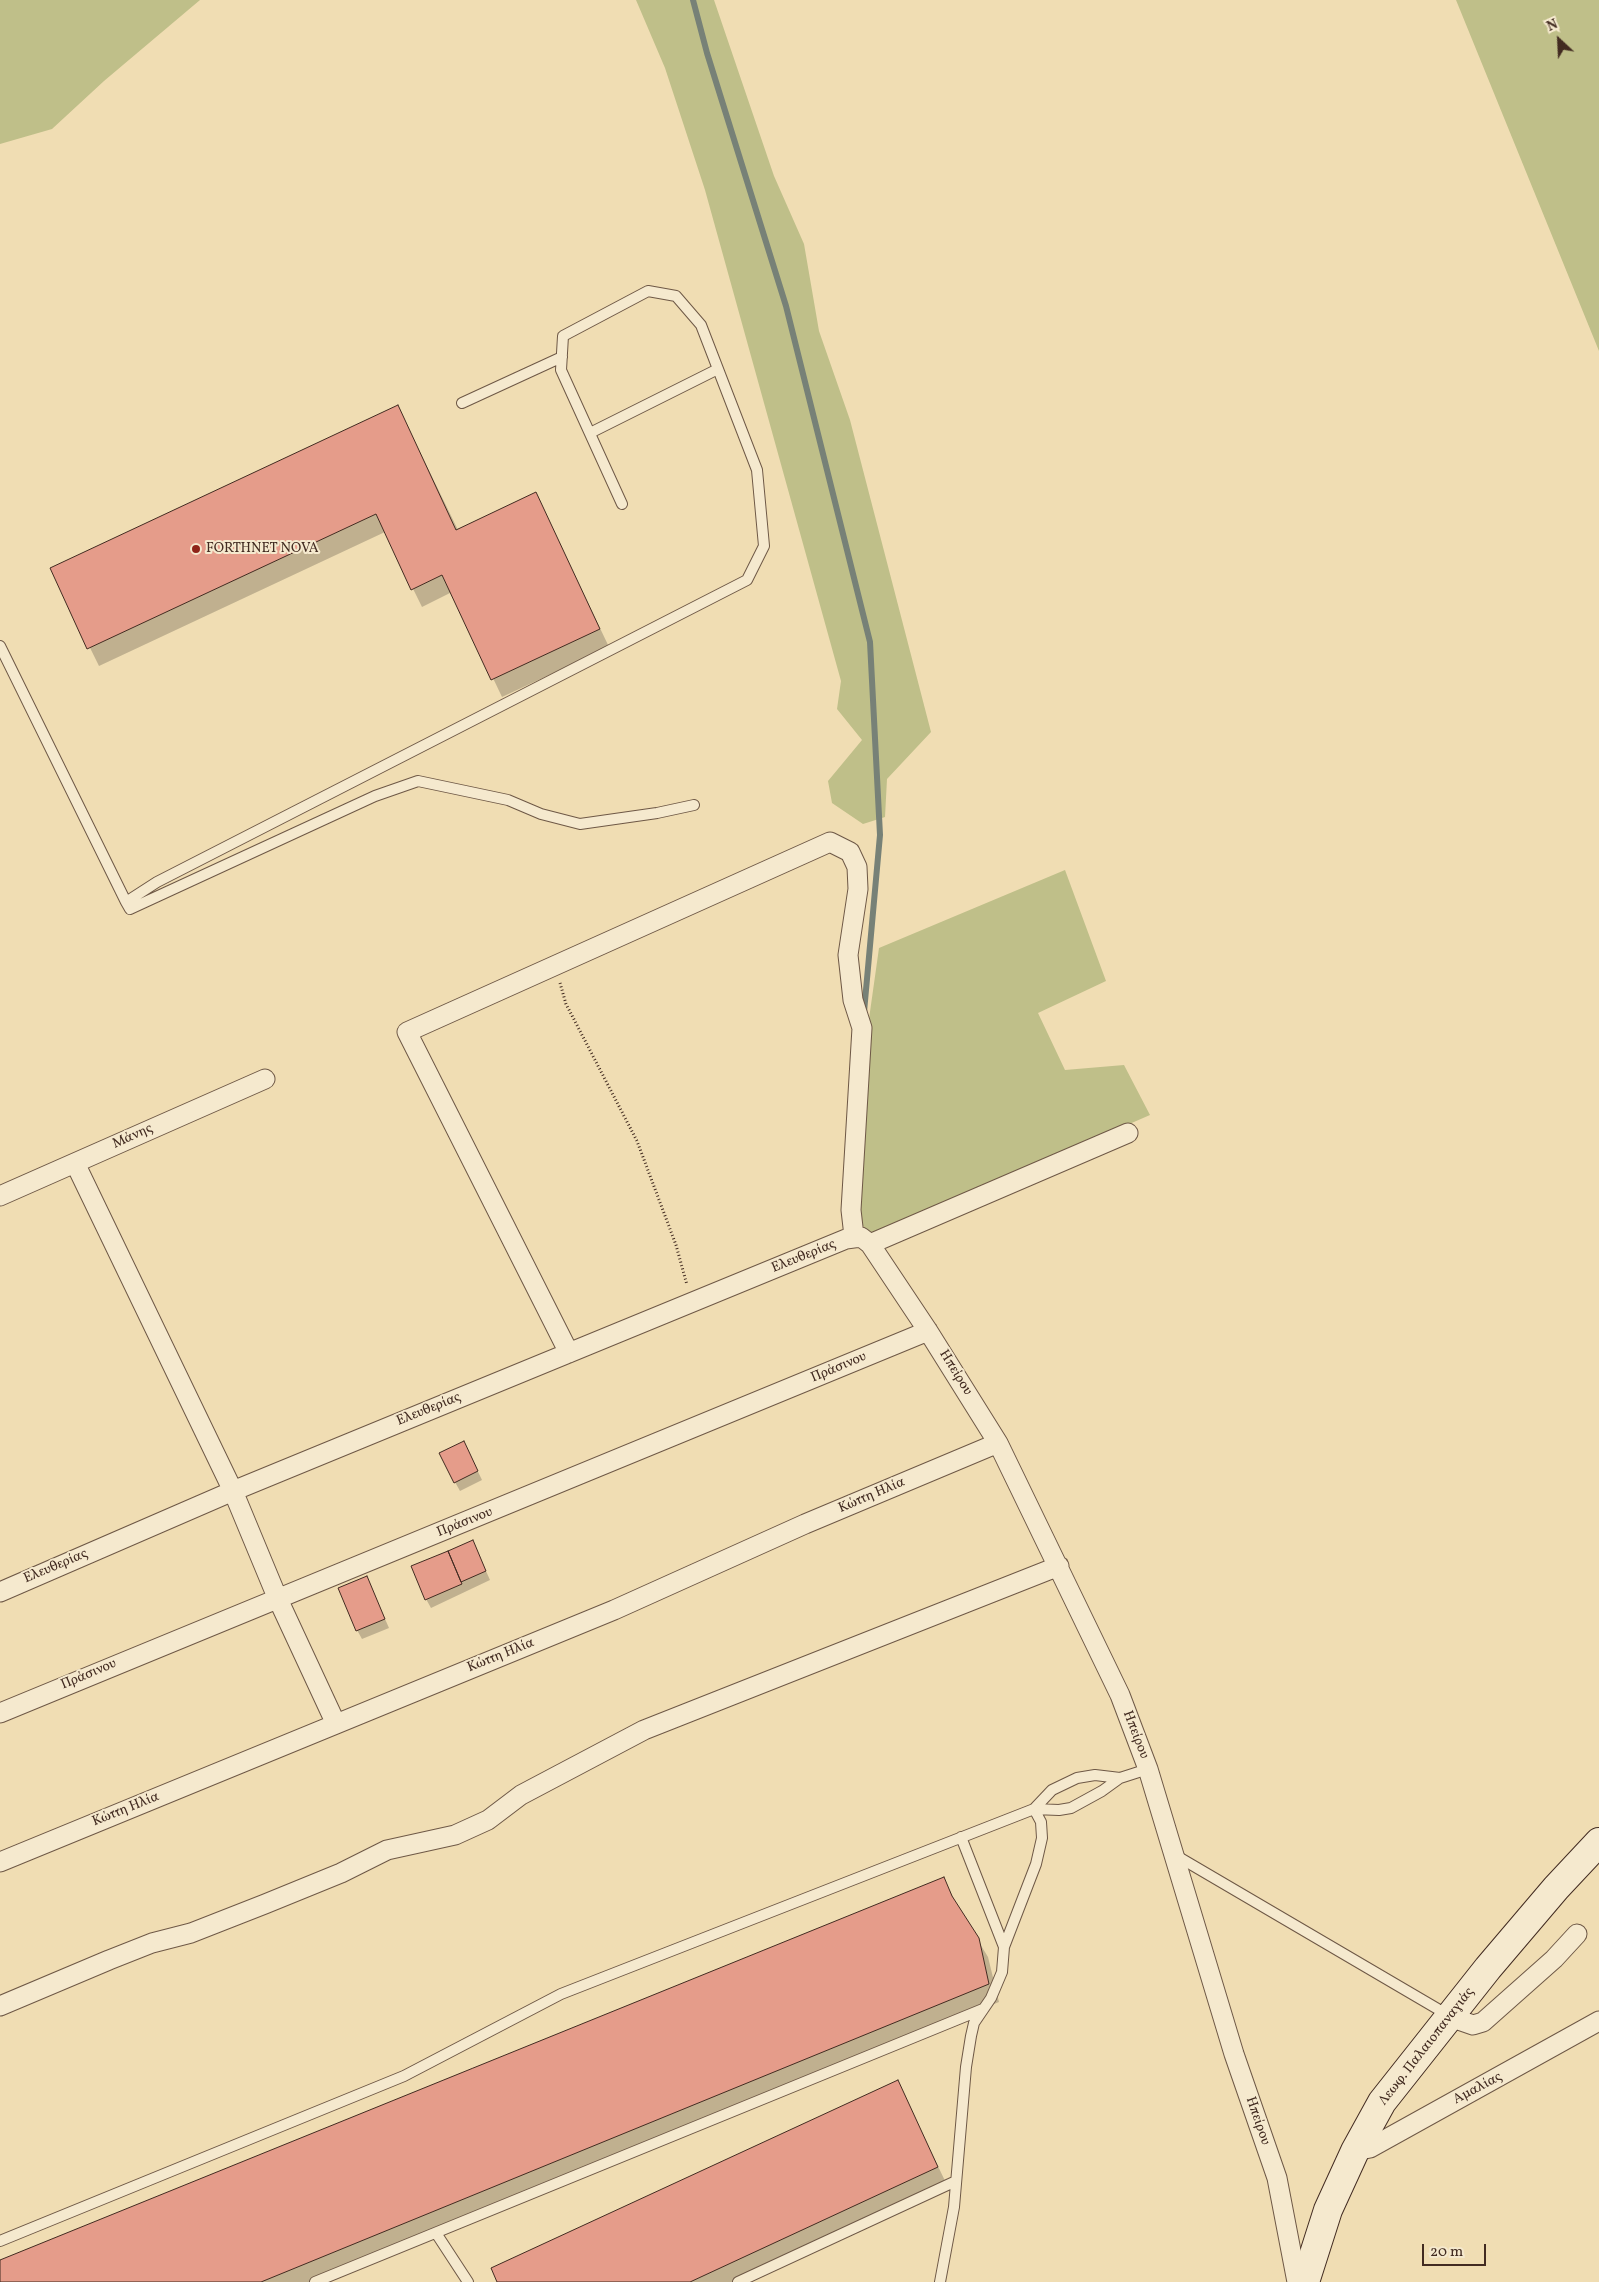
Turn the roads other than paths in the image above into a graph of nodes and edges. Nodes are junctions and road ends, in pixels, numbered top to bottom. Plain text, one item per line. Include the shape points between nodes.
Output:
1 (562, 356) junction
2 (718, 368) junction
3 (462, 403) dead end
4 (590, 433) junction
5 (622, 504) dead end
6 (0, 646) edge
7 (694, 805) dead end
8 (126, 902) junction
9 (266, 1079) dead end
10 (1128, 1133) dead end
11 (75, 1163) junction
12 (0, 1196) edge
13 (862, 1239) junction
14 (928, 1331) junction
15 (569, 1353) junction
16 (998, 1443) junction
17 (232, 1491) junction
18 (1059, 1566) junction
19 (0, 1592) edge
20 (277, 1597) junction
21 (0, 1712) edge
22 (336, 1724) junction
23 (1148, 1768) junction
24 (1120, 1778) junction
25 (1034, 1809) junction
26 (960, 1837) junction
27 (1599, 1842) edge
28 (1175, 1855) junction
29 (0, 1862) edge
30 (1577, 1934) dead end
31 (1004, 1947) junction
32 (0, 2006) edge
33 (983, 2009) junction
34 (1450, 2017) junction
35 (1599, 2021) edge
36 (1355, 2151) junction
37 (956, 2181) junction
38 (436, 2234) junction
39 (0, 2241) edge
40 (315, 2282) edge
41 (468, 2282) edge
42 (738, 2282) edge
43 (940, 2282) edge
44 (1297, 2282) edge
45 (1305, 2282) edge

1 - 2 lane via 564,336 648,291 676,296 701,325
1 - 3 lane
1 - 4 lane via 562,370
2 - 4 lane
2 - 8 lane via 758,470 764,546 748,580 157,882
4 - 5 lane
6 - 8 lane
7 - 8 lane via 580,824 541,814 508,800 418,781 376,796 130,909
9 - 11 street, Μάνης
10 - 13 street, Ελευθερίας
11 - 12 street, Μάνης
11 - 17 street
13 - 14 street, Ηπείρου
13 - 15 street, Ελευθερίας via 692,1302
13 - 15 street via 851,1210 862,1028 854,1000 848,955 858,889 857,867 850,852 830,842 407,1032
14 - 16 street, Ηπείρου
14 - 20 street, Πράσινου
15 - 17 street, Ελευθερίας
16 - 18 street, Ηπείρου
16 - 22 street, Κώττη Ηλία via 805,1524 614,1610
17 - 19 street, Ελευθερίας
17 - 20 street
18 - 23 street, Ηπείρου via 1120,1695
18 - 32 street via 644,1730 521,1795 488,1820 455,1835 387,1850 342,1873 266,1904 191,1933 152,1943
20 - 21 street, Πράσινου
20 - 22 street
22 - 29 street, Κώττη Ηλία
23 - 24 lane
23 - 28 street, Ηπείρου
24 - 25 lane via 1071,1808
24 - 25 lane via 1095,1775 1077,1778 1052,1790
25 - 26 lane
25 - 31 lane via 1041,1822 1042,1838 1036,1864
26 - 31 lane
26 - 39 lane via 560,1994 404,2076
27 - 34 street, Λεωφ. Παλαιοπαναγιάς via 1556,1888
28 - 34 lane
28 - 44 street, Ηπείρου via 1234,2054 1277,2178
30 - 34 street via 1554,1959 1483,2022 1473,2025
31 - 33 lane via 1002,1972
33 - 37 lane via 974,2024 966,2067
33 - 38 lane
34 - 36 street, Λεωφ. Παλαιοπαναγιάς via 1382,2102
35 - 36 street, Αμαλίας via 1370,2148
36 - 45 street, Λεωφ. Παλαιοπαναγιάς via 1328,2210
37 - 42 lane
37 - 43 lane
38 - 40 lane
38 - 41 lane

